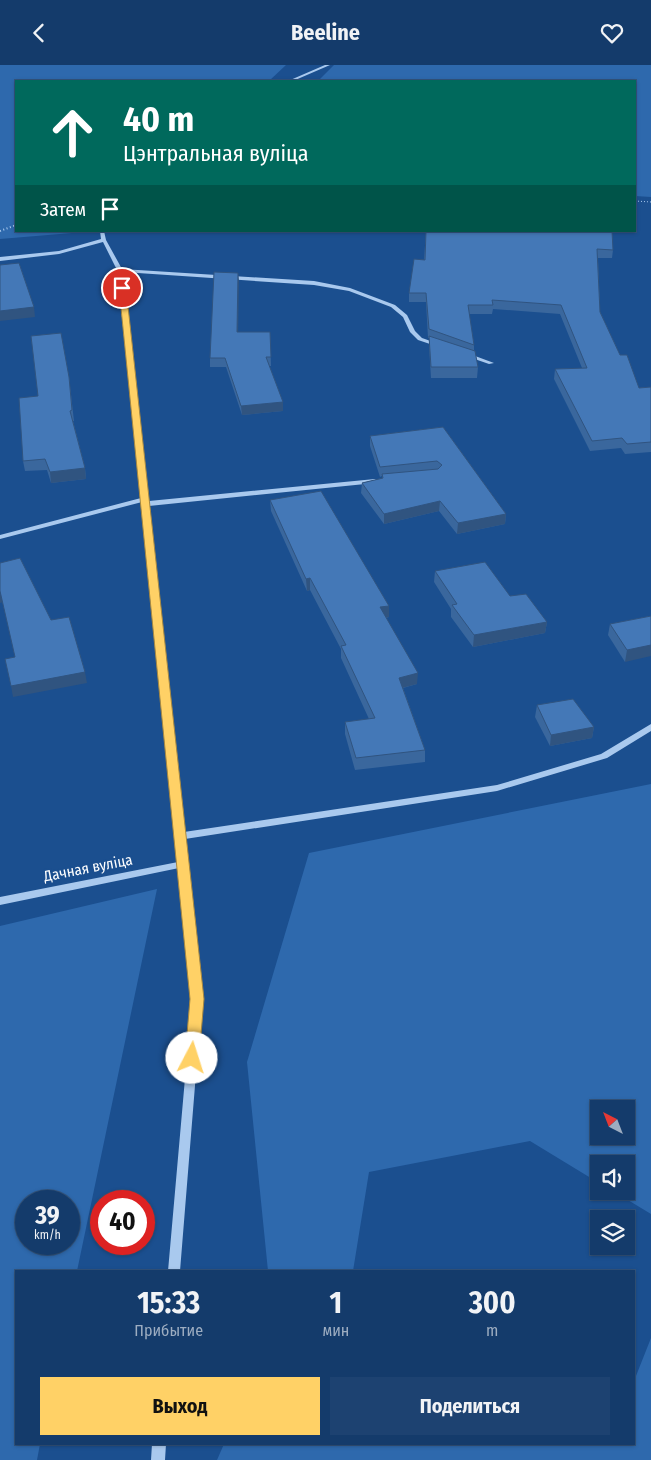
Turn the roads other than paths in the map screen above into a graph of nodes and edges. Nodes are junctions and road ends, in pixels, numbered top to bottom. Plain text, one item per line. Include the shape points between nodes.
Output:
1 (328, 65) edge
2 (292, 80) edge
3 (102, 232) edge
4 (104, 240) junction
5 (0, 259) edge
6 (120, 270) junction
7 (447, 348) edge
8 (456, 351) edge
9 (491, 363) dead end
10 (388, 480) edge
11 (144, 502) junction
12 (0, 537) edge
13 (651, 727) edge
14 (181, 836) junction
15 (183, 864) junction
16 (0, 901) edge
17 (174, 1270) edge
18 (159, 1445) edge
19 (158, 1460) edge

1 - 2 street
3 - 4 street
4 - 5 street via 60,252
4 - 6 street
6 - 7 street via 314,283 350,290 393,306 405,316 420,339
6 - 11 street
8 - 9 street
10 - 11 street
11 - 12 street
11 - 14 street
13 - 14 street via 604,756 497,789
14 - 15 street
15 - 16 street, Дачная вуліца
15 - 17 street via 197,999
18 - 19 street

